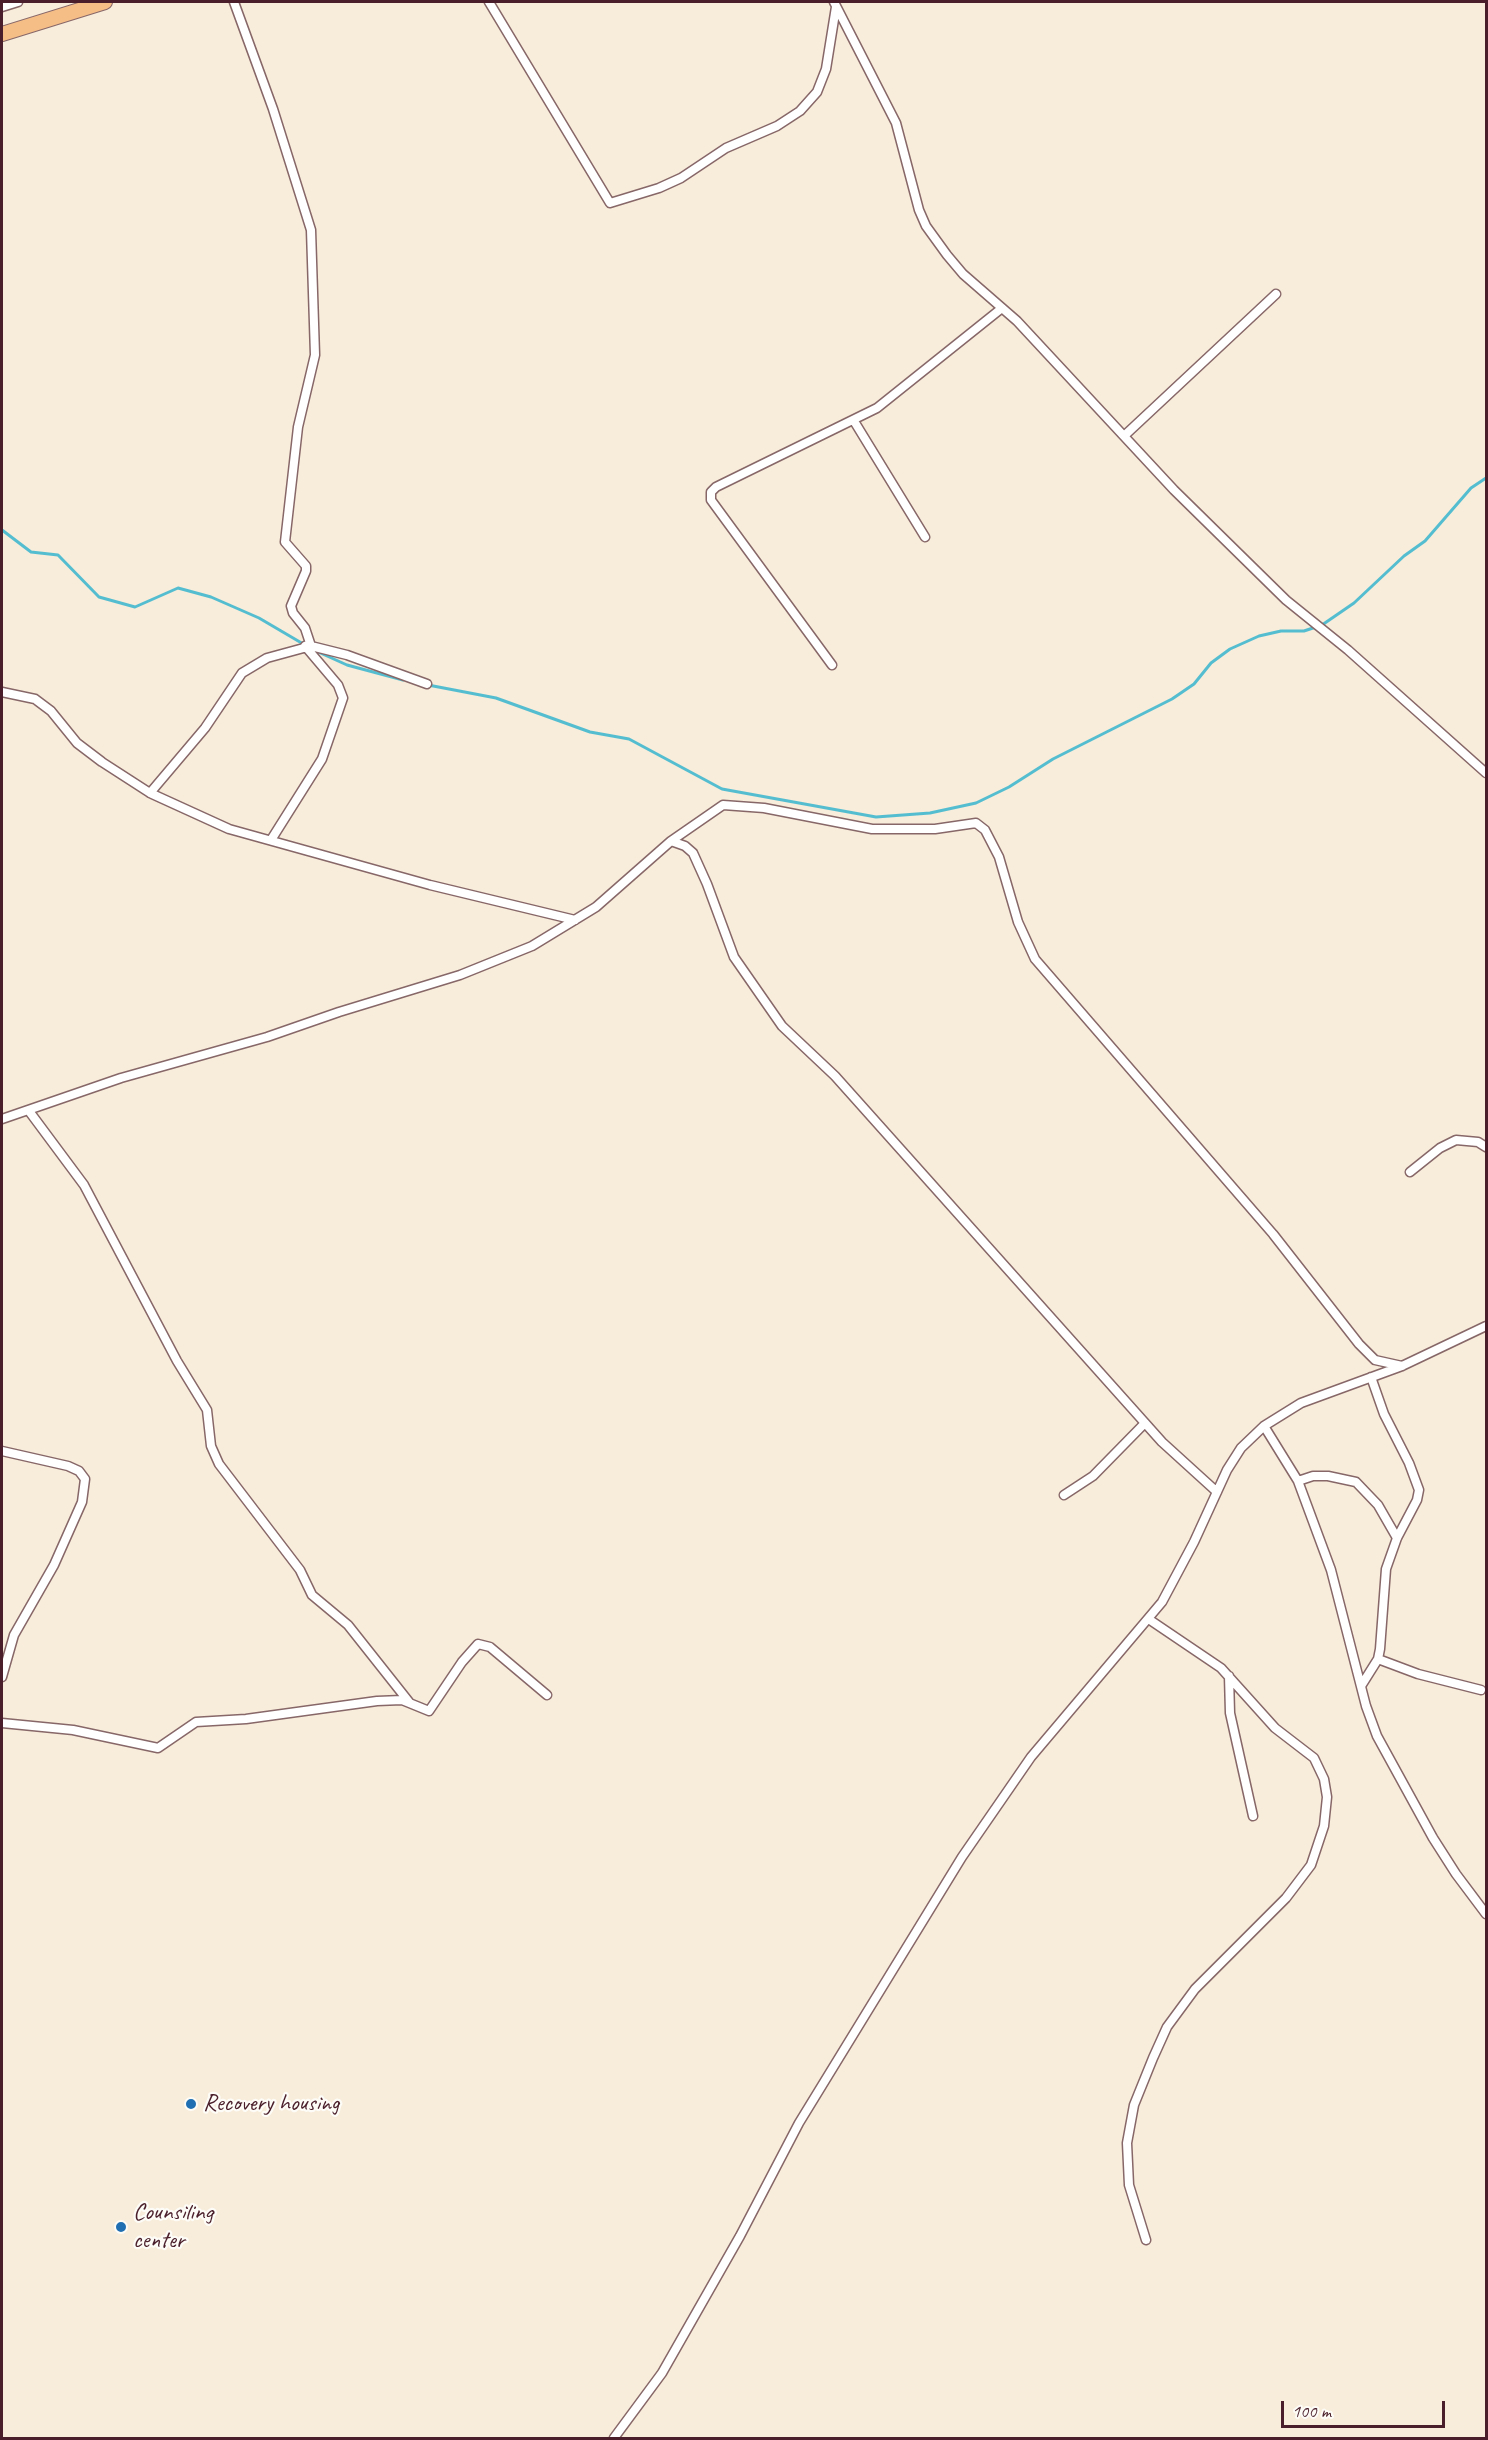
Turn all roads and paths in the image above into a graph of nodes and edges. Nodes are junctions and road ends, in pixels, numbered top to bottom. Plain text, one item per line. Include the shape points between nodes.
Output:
1 (18, 2) edge
2 (105, 2) edge
3 (234, 2) edge
4 (489, 2) edge
5 (835, 4) edge
6 (2, 7) edge
7 (2, 34) edge
8 (1276, 294) dead end
9 (1002, 308) junction
10 (854, 422) junction
11 (1124, 436) junction
12 (925, 537) dead end
13 (308, 646) junction
14 (832, 665) dead end
15 (427, 684) dead end
16 (2, 692) edge
17 (1486, 773) edge
18 (150, 793) junction
19 (271, 840) junction
20 (671, 841) junction
21 (575, 920) junction
22 (29, 1111) junction
23 (2, 1119) edge
24 (1486, 1147) edge
25 (1410, 1172) dead end
26 (1486, 1326) edge
27 (1402, 1366) junction
28 (1371, 1377) junction
29 (1145, 1423) junction
30 (1264, 1426) junction
31 (2, 1451) edge
32 (1298, 1481) junction
33 (1216, 1492) junction
34 (1064, 1495) dead end
35 (1397, 1538) junction
36 (1150, 1620) junction
37 (1378, 1659) junction
38 (1229, 1676) junction
39 (2, 1677) edge
40 (1361, 1686) junction
41 (1481, 1690) dead end
42 (546, 1695) dead end
43 (409, 1702) junction
44 (2, 1723) edge
45 (1253, 1816) dead end
46 (1486, 1914) edge
47 (1146, 2240) dead end
48 (614, 2439) edge

1 - 6 street
2 - 7 highway
3 - 13 street via 273,109 312,242 315,355 298,427 285,542 306,566 291,606 305,628
4 - 5 street via 610,203 670,183 726,148 777,126 800,111 817,92 826,69
5 - 9 street via 896,123 926,226 963,274
8 - 11 street
9 - 10 street
9 - 11 street
10 - 12 street
10 - 14 street via 716,487 711,496
11 - 17 street via 1286,600
13 - 15 street via 347,655
13 - 18 street via 267,658 246,669 205,728
13 - 19 street via 338,685 343,698 322,759
16 - 18 street via 35,699 51,711 77,743
18 - 19 street via 229,829
19 - 21 street
20 - 21 street via 621,887
20 - 27 street via 719,807 728,805 872,829 935,829 976,823 982,826 999,857 1018,922 1035,959 1284,1248 1359,1344 1376,1360
20 - 29 street via 693,853 734,957 782,1026 835,1076
21 - 22 street via 532,946 460,975
22 - 23 street
22 - 43 street via 84,1185 207,1410 211,1446 219,1464 300,1570 312,1595 348,1625
24 - 25 street via 1478,1142 1456,1140
26 - 27 street
27 - 28 street
28 - 30 street via 1301,1403
28 - 35 street via 1419,1490 1410,1517
29 - 33 street
29 - 34 street via 1093,1476
30 - 32 street
30 - 33 street via 1241,1448
31 - 39 street via 68,1466 85,1479 82,1502 54,1564 14,1635
32 - 35 street via 1328,1476 1356,1482 1378,1505
32 - 40 street via 1331,1569
33 - 36 street via 1194,1542
35 - 37 street via 1383,1583
36 - 38 street
36 - 48 street via 1067,1712 987,1817 799,2123 662,2373
37 - 40 street
37 - 41 street via 1427,1677
38 - 45 street via 1230,1713
38 - 47 street via 1275,1728 1314,1758 1327,1797 1324,1826 1317,1850 1300,1881 1195,1989 1167,2027 1153,2058 1134,2105 1127,2143 1129,2185
40 - 46 street via 1377,1736 1392,1766 1456,1874
42 - 43 street via 490,1647 478,1644 431,1709
43 - 44 street via 377,1701 196,1722 158,1748 73,1730

